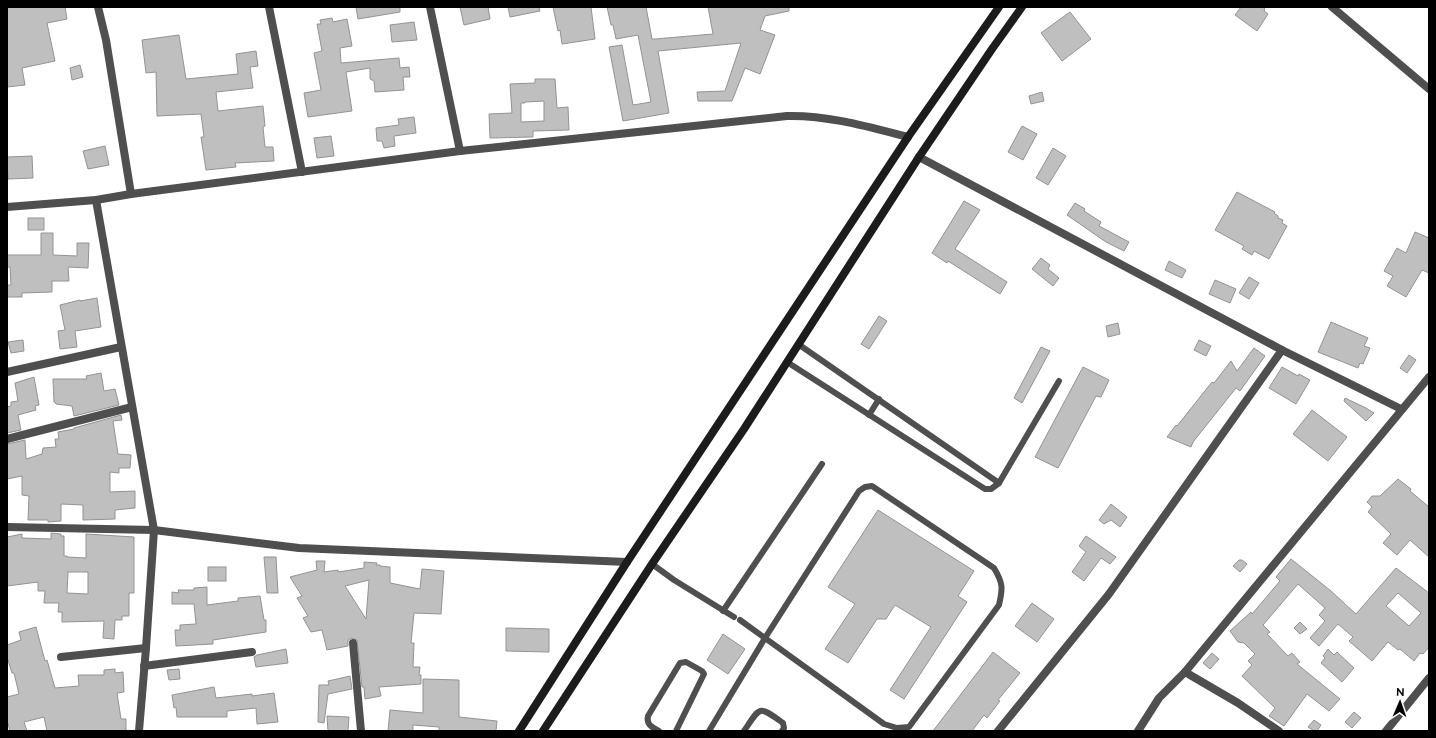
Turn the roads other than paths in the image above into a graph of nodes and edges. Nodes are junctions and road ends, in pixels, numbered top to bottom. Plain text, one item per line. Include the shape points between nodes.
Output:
1 (98, 7) edge
2 (269, 7) edge
3 (430, 7) edge
4 (999, 7) edge
5 (1022, 7) edge
6 (1332, 7) edge
7 (1429, 89) edge
8 (908, 137) junction
9 (460, 151) junction
10 (919, 157) junction
11 (302, 172) junction
12 (131, 194) junction
13 (96, 200) junction
14 (7, 207) edge
15 (798, 344) junction
16 (121, 347) junction
17 (1282, 350) junction
18 (787, 362) junction
19 (7, 372) edge
20 (1429, 377) edge
21 (1059, 381) dead end
22 (879, 400) junction
23 (132, 407) junction
24 (1401, 409) junction
25 (869, 415) junction
26 (7, 439) edge
27 (822, 464) dead end
28 (999, 483) junction
29 (7, 528) edge
30 (154, 530) junction
31 (627, 562) junction
32 (652, 564) junction
33 (723, 611) junction
34 (734, 617) dead end
35 (740, 620) dead end
36 (765, 638) junction
37 (353, 643) dead end
38 (146, 648) junction
39 (252, 652) dead end
40 (61, 657) dead end
41 (144, 666) junction
42 (1185, 672) junction
43 (1429, 678) edge
44 (139, 731) edge
45 (362, 731) edge
46 (519, 731) edge
47 (543, 731) edge
48 (659, 731) edge
49 (676, 731) edge
50 (709, 731) edge
51 (744, 731) edge
52 (782, 731) edge
53 (998, 731) edge
54 (1138, 731) edge
55 (1279, 731) edge
56 (1386, 731) edge

1 - 12 street via 106,40
2 - 11 street
3 - 9 street
4 - 8 main road
5 - 10 main road
6 - 7 street
8 - 9 street via 857,124 788,116
8 - 31 main road
9 - 11 street
10 - 15 main road
10 - 17 street
11 - 12 street
12 - 13 street
13 - 14 street
13 - 16 street
15 - 18 main road
15 - 22 lane
16 - 19 street
16 - 23 street
17 - 24 street
17 - 53 street via 1109,594
18 - 25 lane
18 - 32 main road
20 - 24 street
21 - 28 lane
22 - 25 lane
22 - 28 lane
23 - 26 street
23 - 30 street
24 - 42 street
25 - 28 lane via 985,489 991,489
27 - 33 lane
29 - 30 street
30 - 31 street via 299,548
30 - 38 street
31 - 46 main road
32 - 33 lane
32 - 47 main road
33 - 34 lane
35 - 36 lane
36 - 36 lane via 884,724 897,728 909,727 999,605 1002,592 1000,579 994,568 872,486 859,491
36 - 50 lane
37 - 45 street
38 - 40 street
38 - 41 street
39 - 41 street
41 - 44 street
42 - 54 street via 1160,698
42 - 55 street
43 - 56 street
48 - 49 lane via 649,725 648,716 680,663 686,662 704,674
51 - 52 lane via 757,712 765,710 783,723

